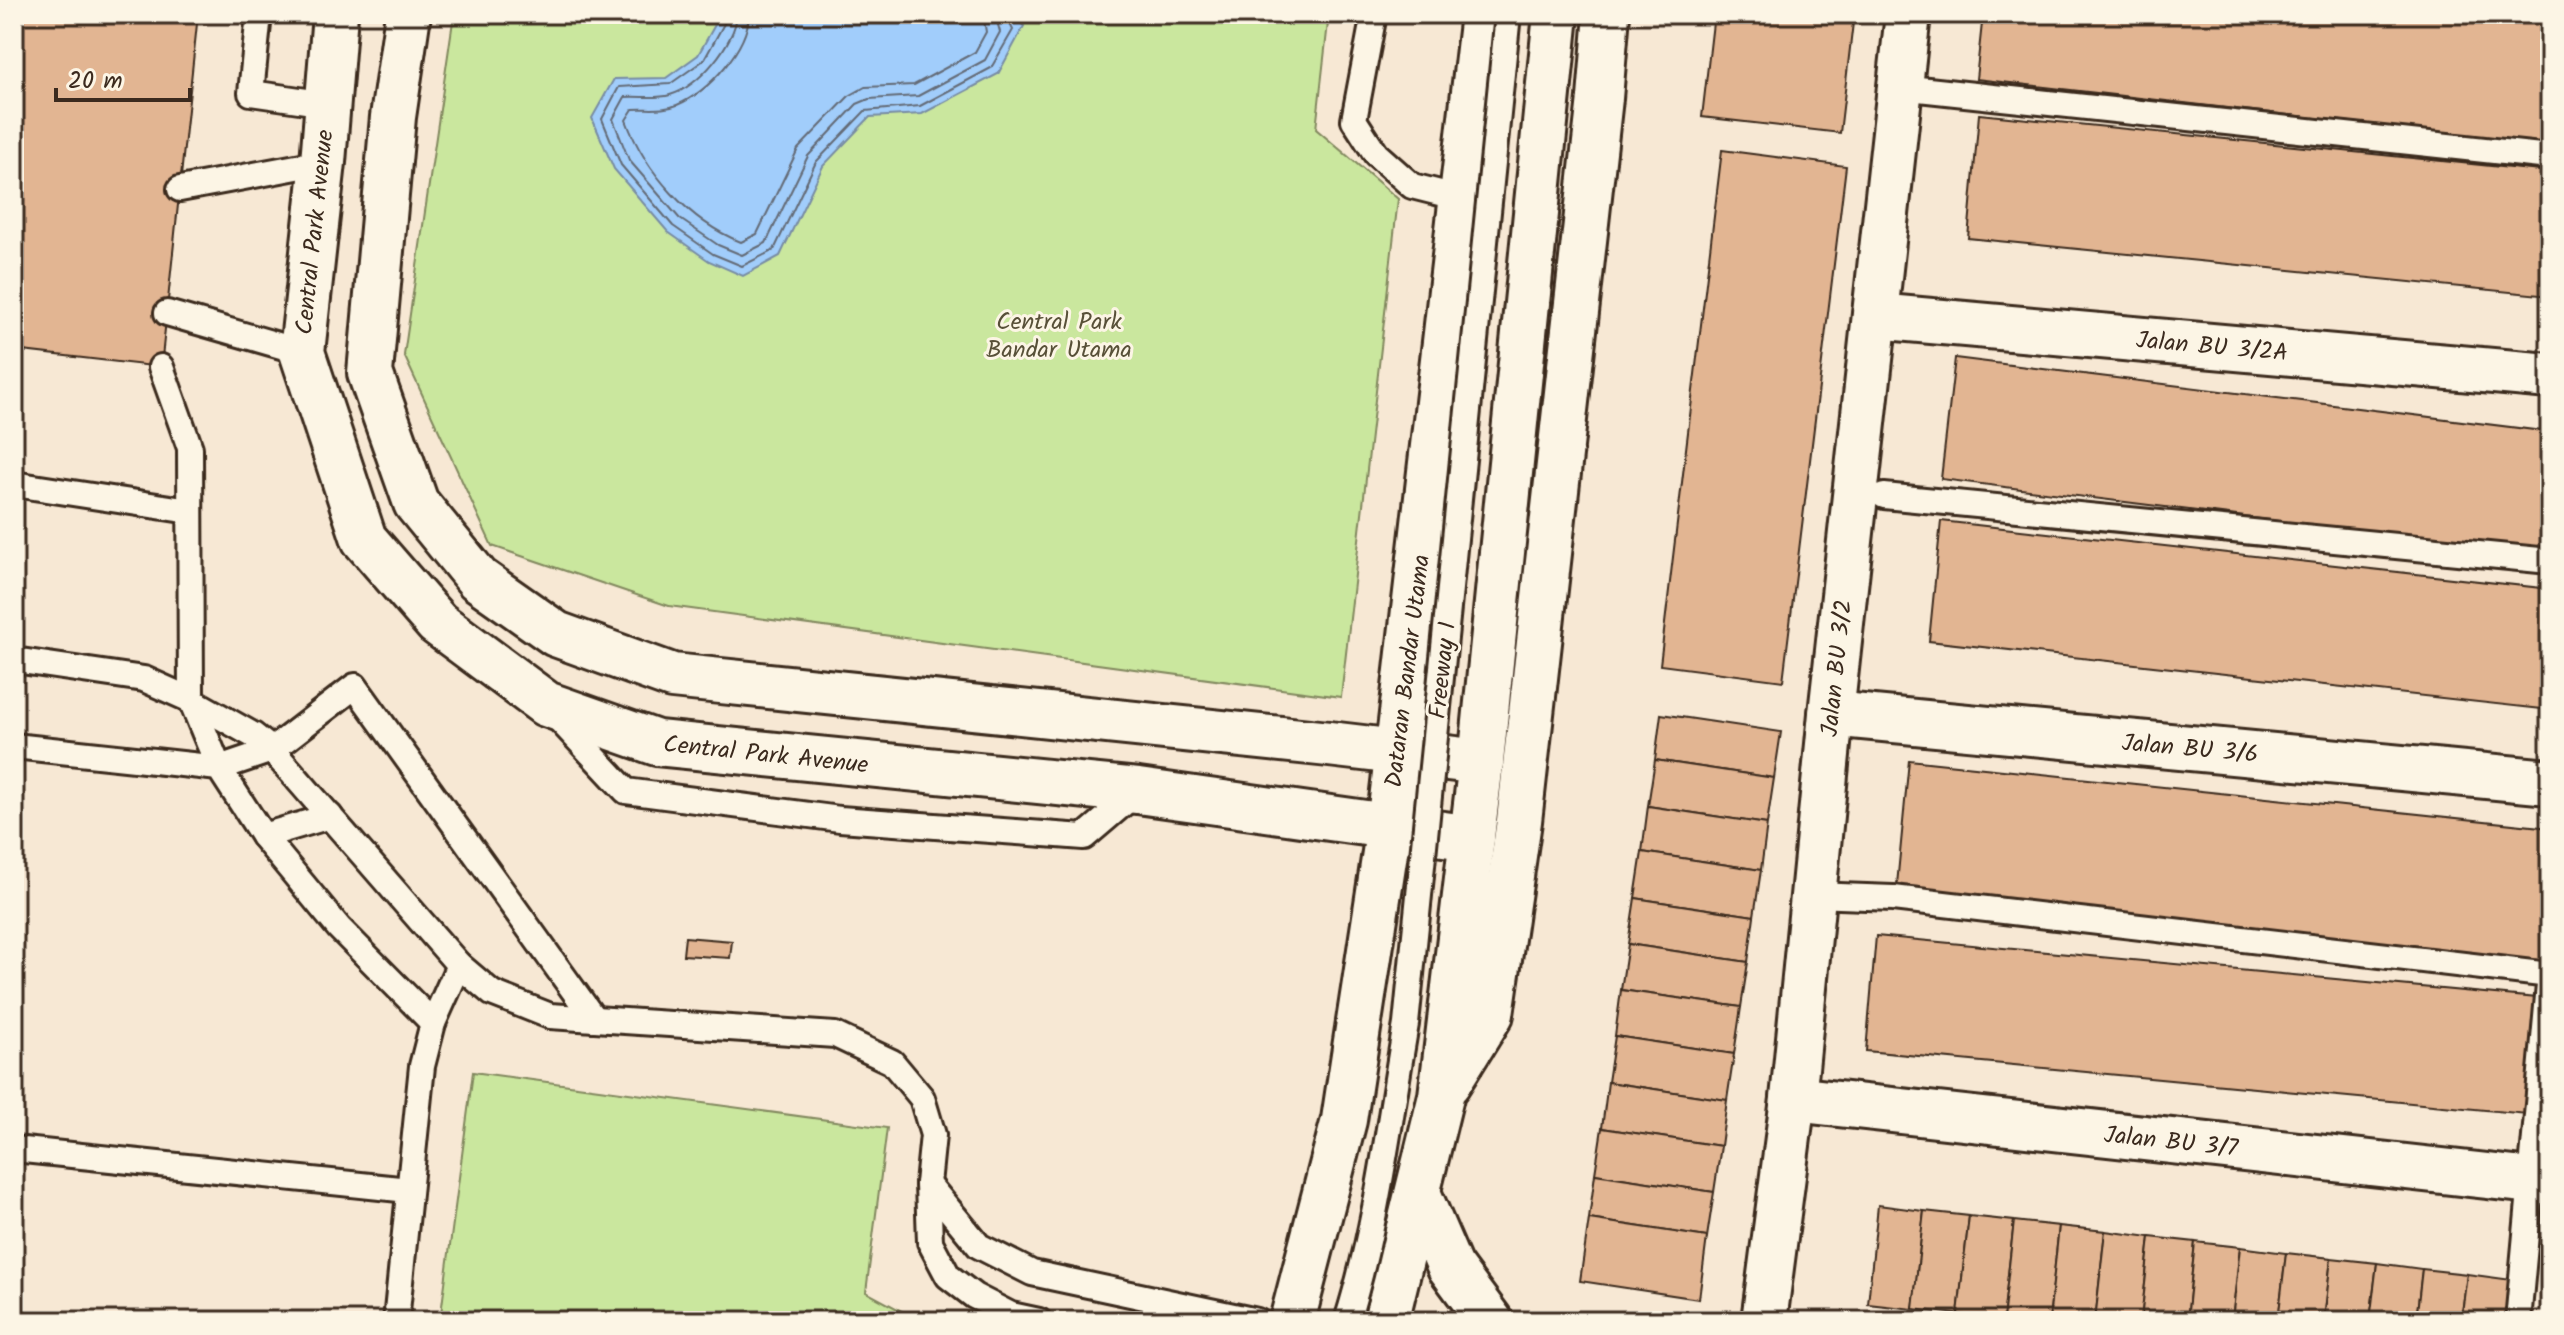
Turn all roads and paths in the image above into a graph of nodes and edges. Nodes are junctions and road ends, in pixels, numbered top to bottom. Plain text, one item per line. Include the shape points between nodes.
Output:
1 (259, 14) edge
2 (335, 14) edge
3 (408, 14) edge
4 (1374, 14) edge
5 (1483, 14) edge
6 (1508, 14) edge
7 (1556, 14) edge
8 (1573, 14) edge
9 (1607, 14) edge
10 (1908, 14) edge
11 (1900, 87) junction
12 (327, 104) junction
13 (2550, 157) edge
14 (323, 162) junction
15 (180, 189) dead end
16 (1460, 198) junction
17 (167, 313) dead end
18 (1875, 316) junction
19 (302, 352) junction
20 (161, 367) dead end
21 (2550, 376) edge
22 (14, 484) edge
23 (1884, 496) dead end
24 (190, 511) junction
25 (2550, 561) edge
26 (1499, 596) junction
27 (14, 660) edge
28 (191, 700) junction
29 (546, 704) junction
30 (1831, 714) junction
31 (14, 746) edge
32 (272, 750) junction
33 (1398, 753) junction
34 (1481, 762) junction
35 (219, 768) junction
36 (2550, 782) edge
37 (1138, 791) junction
38 (330, 816) junction
39 (1389, 826) junction
40 (263, 836) junction
41 (1472, 838) junction
42 (1813, 895) junction
43 (459, 965) junction
44 (2550, 974) edge
45 (594, 1019) junction
46 (433, 1023) junction
47 (1441, 1096) junction
48 (1793, 1099) junction
49 (14, 1149) edge
50 (2541, 1182) edge
51 (928, 1184) junction
52 (409, 1190) junction
53 (1418, 1193) junction
54 (396, 1321) edge
55 (1039, 1321) edge
56 (1257, 1321) edge
57 (1292, 1321) edge
58 (1347, 1321) edge
59 (1386, 1321) edge
60 (1490, 1321) edge
61 (1764, 1321) edge
62 (2518, 1321) edge

1 - 12 lane via 251,93
2 - 12 street, Central Park Avenue
3 - 33 street via 393,117 370,373 416,503 478,579 556,634 672,676
4 - 16 lane via 1354,120 1376,154 1412,186
5 - 16 street, Dataran Bandar Utama
6 - 58 lane, Freeway 1, bridge via 1406,1024 1382,1170
7 - 26 street
8 - 26 lane via 1525,521
9 - 47 street via 1519,821 1491,1014
10 - 11 street, Jalan BU 3/2
11 - 13 lane
11 - 18 street, Jalan BU 3/2
12 - 14 street, Central Park Avenue
14 - 15 lane
14 - 19 street, Central Park Avenue
16 - 33 street, Dataran Bandar Utama
17 - 19 lane
18 - 21 street, Jalan BU 3/2A
18 - 30 street, Jalan BU 3/2
19 - 29 street, Central Park Avenue via 364,539 437,623
20 - 24 lane via 190,448
22 - 24 lane
23 - 25 lane
24 - 28 lane
26 - 34 street
27 - 28 lane via 144,679
28 - 32 lane
28 - 35 lane
29 - 37 street, Central Park Avenue via 657,743
29 - 37 lane via 626,791 840,819 1084,837
30 - 36 street, Jalan BU 3/6
30 - 42 street, Jalan BU 3/2
31 - 35 lane
32 - 35 lane
32 - 38 lane
32 - 45 lane via 355,686
33 - 34 street
33 - 39 street, Dataran Bandar Utama
34 - 41 street
35 - 40 lane
37 - 39 street, Central Park Avenue
38 - 40 lane
38 - 43 lane
39 - 41 street, Central Park Avenue
39 - 57 street, Dataran Bandar Utama via 1344,1120
40 - 46 lane via 339,928
41 - 47 street
42 - 44 lane via 1893,898
42 - 48 street, Jalan BU 3/2
43 - 45 lane via 492,993 550,1016
43 - 46 lane
44 - 50 lane
45 - 51 lane via 835,1035 892,1062 926,1110 933,1135
46 - 52 lane via 422,1066
47 - 53 street
48 - 50 street, Jalan BU 3/7
48 - 61 street, Jalan BU 3/2
49 - 52 lane
50 - 62 lane
51 - 55 lane via 930,1242 948,1276 1011,1315
51 - 56 lane via 979,1246 1032,1273
52 - 54 lane
53 - 59 street
53 - 60 street via 1450,1267

